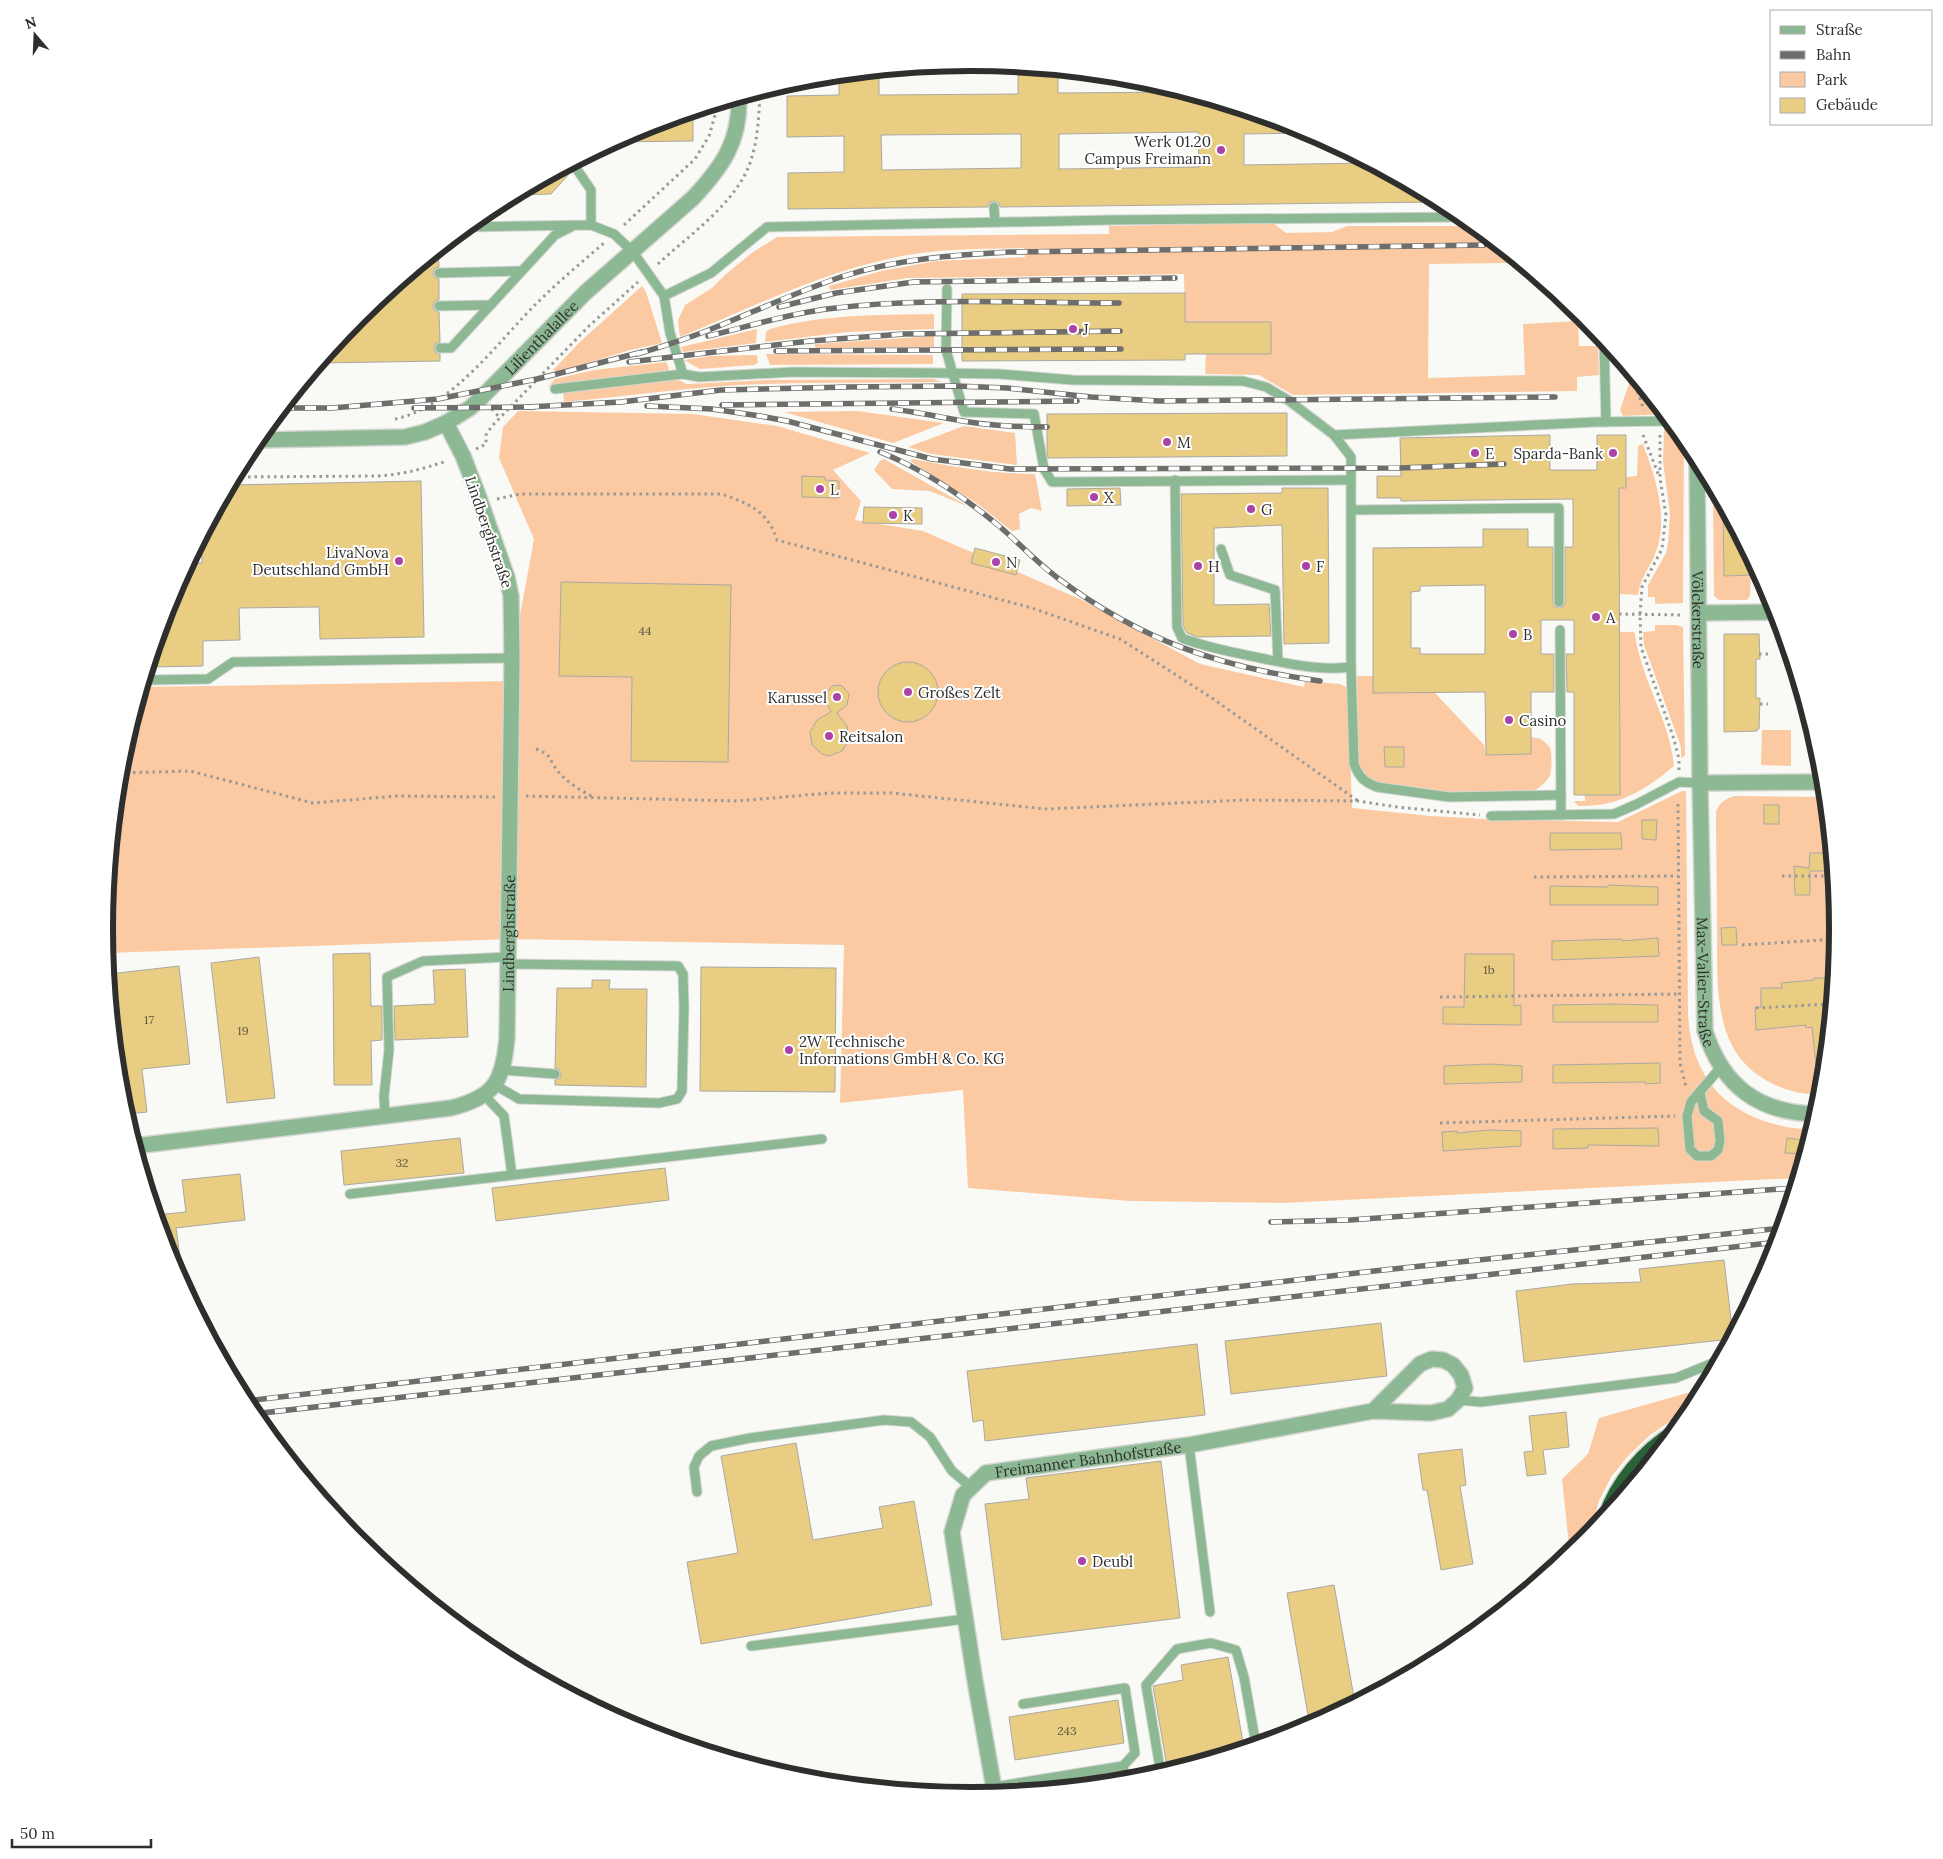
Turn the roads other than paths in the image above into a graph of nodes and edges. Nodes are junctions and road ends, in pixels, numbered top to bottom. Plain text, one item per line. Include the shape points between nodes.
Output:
1 (739, 103) edge
2 (576, 168) edge
3 (994, 207) dead end
4 (1450, 217) edge
5 (995, 222) junction
6 (591, 225) junction
7 (481, 226) edge
8 (580, 226) junction
9 (633, 252) junction
10 (522, 272) junction
11 (439, 273) dead end
12 (947, 289) dead end
13 (664, 296) junction
14 (491, 305) junction
15 (439, 306) dead end
16 (440, 348) dead end
17 (1604, 351) edge
18 (683, 374) junction
19 (952, 374) junction
20 (556, 389) dead end
21 (1662, 421) edge
22 (1606, 422) junction
23 (446, 423) junction
24 (1334, 435) junction
25 (267, 440) edge
26 (1697, 472) edge
27 (1175, 480) junction
28 (1351, 480) junction
29 (1351, 510) junction
30 (1221, 549) dead end
31 (1559, 602) dead end
32 (1768, 612) edge
33 (1699, 613) junction
34 (1560, 630) dead end
35 (512, 658) junction
36 (1278, 661) junction
37 (1351, 666) junction
38 (151, 680) edge
39 (1816, 782) edge
40 (1700, 783) junction
41 (1560, 796) junction
42 (1561, 815) junction
43 (1491, 816) road end
44 (508, 961) junction
45 (1721, 1067) junction
46 (502, 1070) junction
47 (555, 1074) dead end
48 (490, 1090) junction
49 (1700, 1093) junction
50 (1809, 1113) edge
51 (385, 1116) junction
52 (822, 1139) dead end
53 (141, 1145) edge
54 (512, 1176) junction
55 (350, 1194) dead end
56 (1712, 1363) edge
57 (1458, 1400) junction
58 (1373, 1411) junction
59 (1658, 1444) edge
60 (1190, 1445) junction
61 (971, 1487) junction
62 (697, 1492) dead end
63 (1613, 1500) edge
64 (1210, 1612) dead end
65 (966, 1619) junction
66 (751, 1646) dead end
67 (1023, 1704) dead end
68 (1255, 1739) edge
69 (1123, 1766) junction
70 (1160, 1766) edge
71 (1124, 1773) edge
72 (995, 1787) edge
73 (1014, 1787) edge

1 - 9 street, Lilienthalallee via 734,141 718,169 693,198
2 - 6 lane via 591,190
3 - 5 lane
4 - 5 lane
5 - 13 lane via 767,227 711,273
6 - 8 lane
6 - 9 lane via 614,234
7 - 8 lane
8 - 10 lane via 554,235
9 - 13 lane
9 - 23 street, Lilienthalallee via 586,292 481,398
10 - 11 lane
10 - 14 lane
12 - 19 lane via 946,350
13 - 18 lane via 670,333
14 - 15 lane
14 - 16 lane via 451,348
17 - 22 lane
18 - 19 lane via 699,377 794,372
18 - 20 lane
19 - 24 lane via 1073,380 1244,381 1266,386
19 - 27 lane via 964,412 1034,414 1044,469 1052,482
21 - 22 lane
22 - 24 lane
23 - 25 street, Lilienthalallee via 395,438
23 - 35 street, Lindberghstraße via 463,456 500,554 511,596
24 - 28 lane via 1351,457
26 - 33 street, Völckerstraße
27 - 28 lane
27 - 36 lane via 1177,627 1182,638 1205,647
28 - 29 lane
29 - 31 lane via 1559,508
29 - 37 lane
30 - 36 lane via 1230,575 1276,590
32 - 33 street
33 - 40 street, Völckerstraße
34 - 41 lane
35 - 38 lane via 233,662 208,679
35 - 44 street, Lindberghstraße
36 - 37 lane via 1307,667
37 - 41 lane via 1354,764 1366,783 1449,797
39 - 40 street
40 - 42 lane via 1678,782 1614,814
40 - 45 street, Max-Valier-Straße via 1706,1031 1712,1052
41 - 42 lane
42 - 43 lane
44 - 46 street, Lindberghstraße via 507,1038
44 - 48 lane via 678,966 683,974 682,1091 677,1099 665,1102 519,1098
44 - 51 lane via 423,960 387,977 389,1050
45 - 49 lane
45 - 50 street, Max-Valier-Straße via 1741,1090 1761,1103 1785,1111
46 - 47 lane
46 - 48 street, Lindberghstraße
48 - 51 street via 469,1104
48 - 54 lane via 504,1116
49 - 49 lane via 1704,1111 1718,1121 1720,1130 1718,1150 1711,1156 1697,1156 1690,1149 1687,1116 1691,1102
51 - 53 street
52 - 54 lane
54 - 55 lane
56 - 57 lane via 1676,1378 1481,1402
57 - 58 street, Freimanner Bahnhofstraße via 1448,1409 1431,1413
57 - 58 street via 1465,1388 1461,1375 1453,1365 1432,1359 1420,1364
58 - 60 street, Freimanner Bahnhofstraße
59 - 63 highway via 1628,1473
60 - 61 street, Freimanner Bahnhofstraße via 986,1473
60 - 64 lane
61 - 62 lane via 952,1471 930,1437 911,1422 884,1420 711,1446 699,1456 694,1468
61 - 65 street, Freimanner Bahnhofstraße via 964,1494 952,1532
65 - 66 lane
65 - 72 street, Freimanner Bahnhofstraße
67 - 69 lane via 1125,1688 1135,1753
68 - 70 lane via 1236,1650 1211,1643 1177,1649 1146,1685
69 - 71 lane
69 - 73 lane

